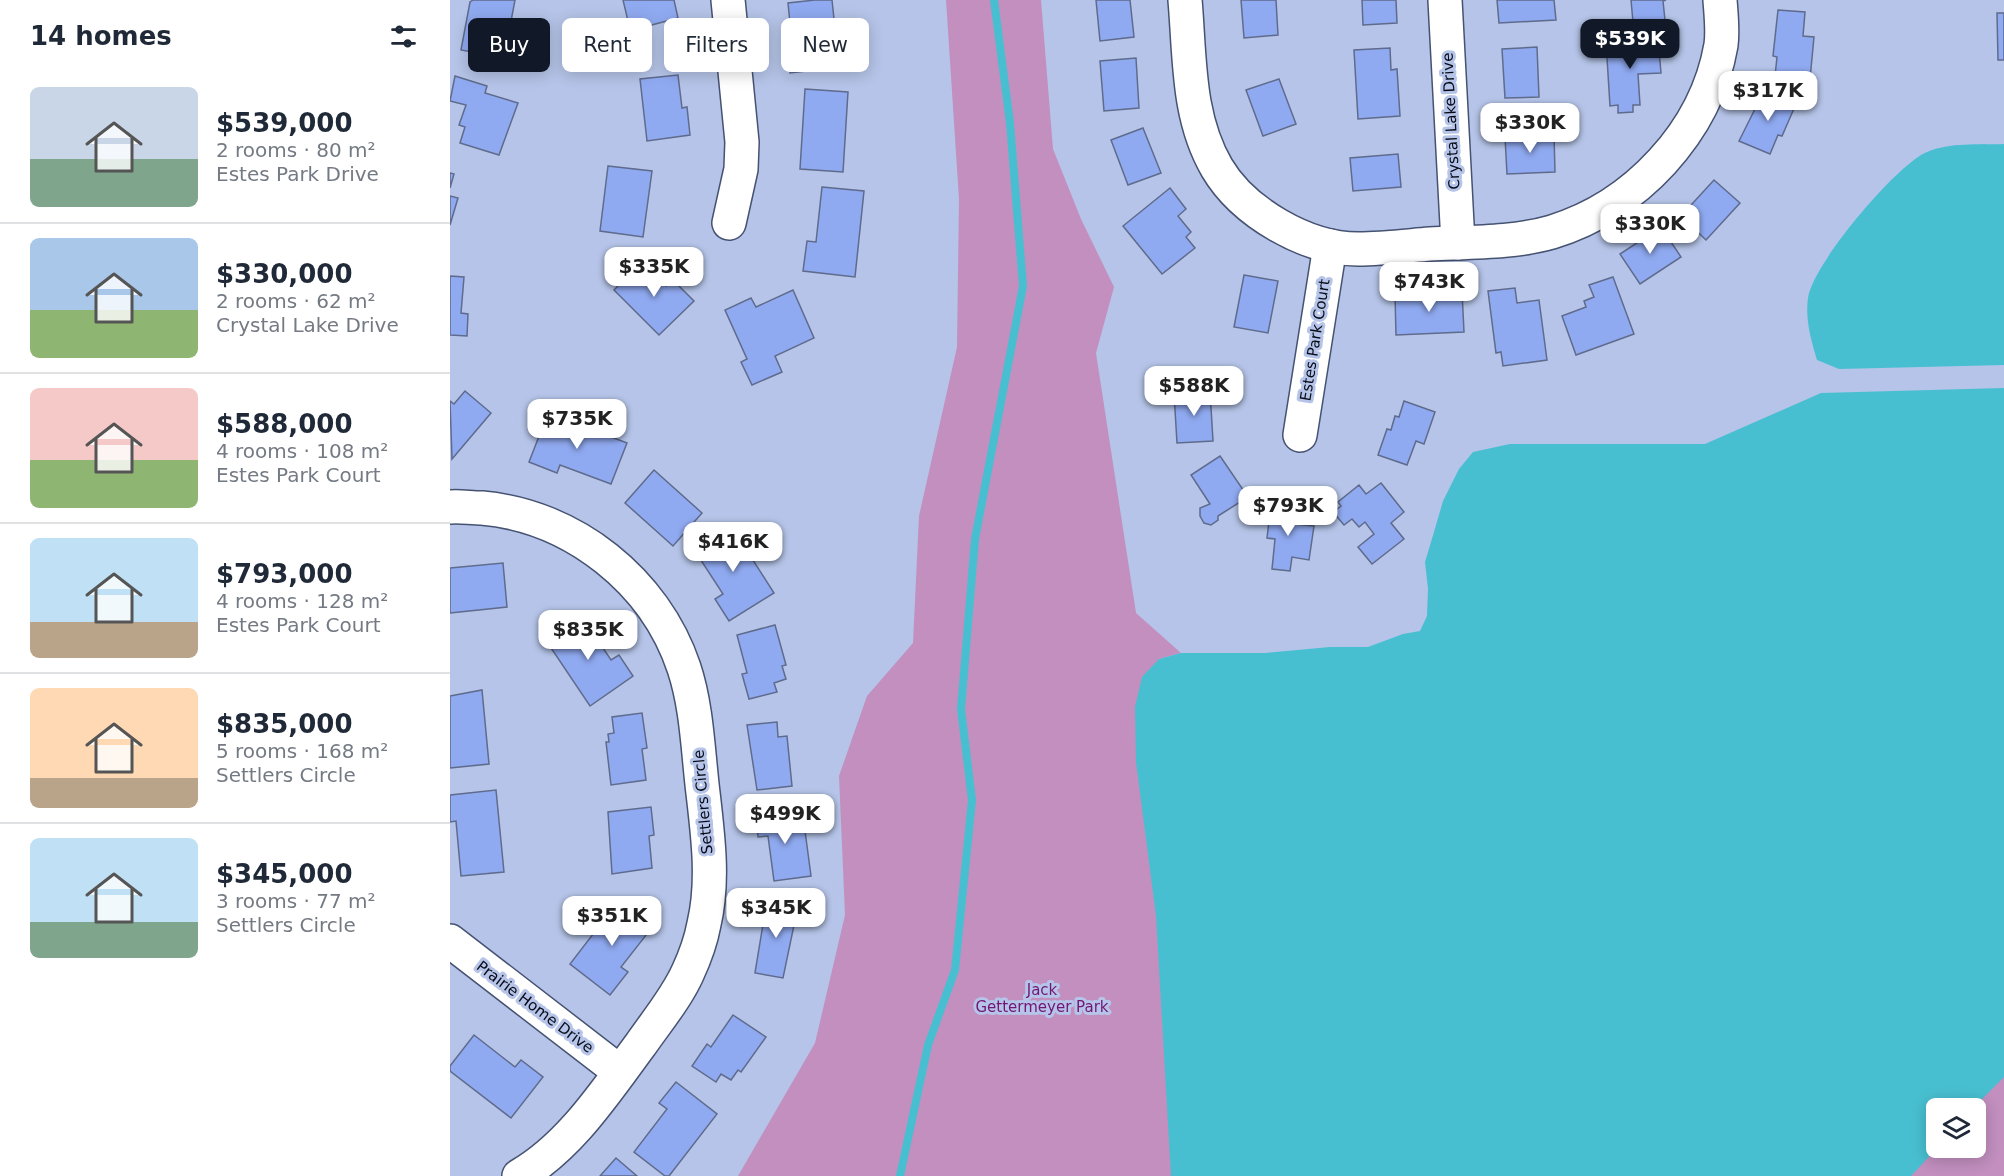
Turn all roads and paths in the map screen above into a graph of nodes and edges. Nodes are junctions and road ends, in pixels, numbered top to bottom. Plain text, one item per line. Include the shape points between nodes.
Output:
1 (728, 0) edge
2 (1185, 0) edge
3 (1445, 0) edge
4 (1720, 0) edge
5 (729, 223) dead end
6 (1458, 243) junction
7 (1330, 246) junction
8 (1300, 435) dead end
9 (450, 507) edge
10 (450, 941) edge
11 (620, 1072) junction
12 (519, 1176) edge

1 - 5 street via 742,142 741,169
2 - 7 street via 1193,105 1202,138 1218,170 1242,199 1268,218
3 - 6 street, Crystal Lake Drive
4 - 6 street via 1721,44 1713,76 1681,138 1646,178 1587,219 1551,232
6 - 7 street via 1356,249
7 - 8 street, Estes Park Court
9 - 11 street, Settlers Circle via 501,510 547,523 585,543 641,592 666,627 684,668 694,714 705,811 710,888 706,915 688,972
10 - 11 street, Prairie Home Drive
11 - 12 street, Settlers Circle via 540,1164

